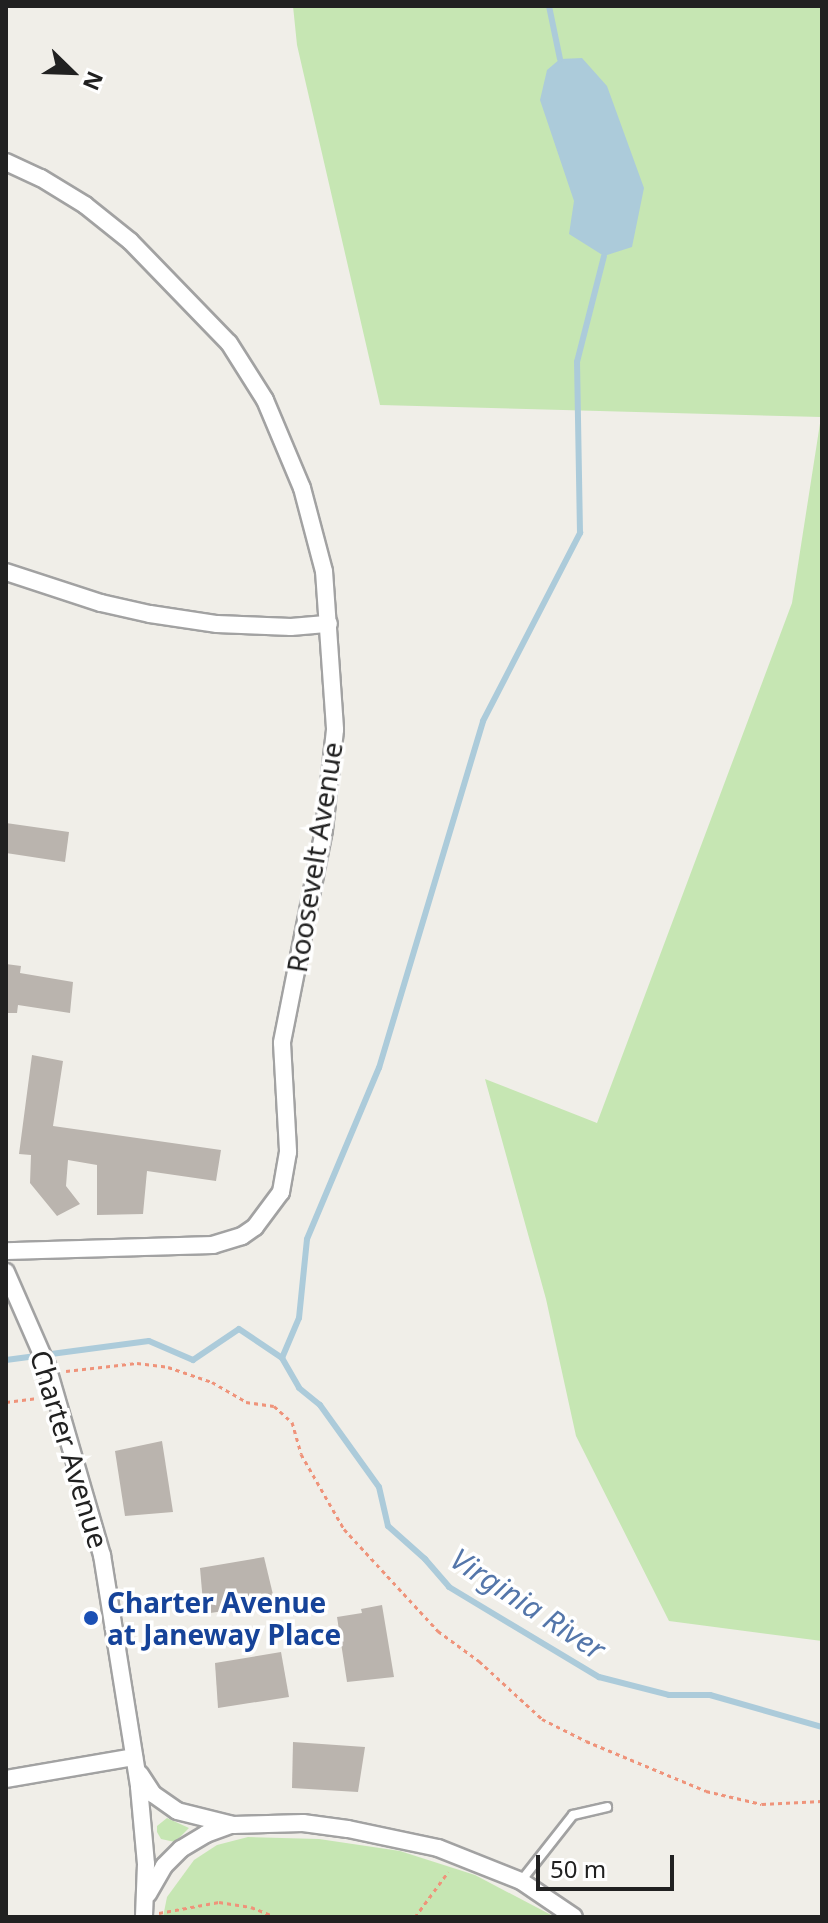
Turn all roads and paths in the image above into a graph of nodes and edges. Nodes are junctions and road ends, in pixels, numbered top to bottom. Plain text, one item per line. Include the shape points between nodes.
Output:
1 (6, 162) edge
2 (6, 572) edge
3 (329, 624) junction
4 (6, 1251) edge
5 (6, 1272) edge
6 (137, 1363) dead end
7 (134, 1757) junction
8 (6, 1779) edge
9 (822, 1801) edge
10 (607, 1807) dead end
11 (233, 1825) junction
12 (460, 1856) junction
13 (521, 1881) junction
14 (146, 1898) junction
15 (144, 1917) edge
16 (276, 1917) edge
17 (415, 1917) edge
18 (574, 1917) edge

1 - 3 street, Roosevelt Avenue via 85,205 130,241 229,343 265,400 302,488 324,571
2 - 3 street via 150,614 217,624
3 - 4 street, Roosevelt Avenue via 335,730 324,830 282,1043 288,1152 281,1192 255,1227 213,1245
5 - 7 street, Charter Avenue via 47,1366 102,1555
6 - 9 path via 168,1367 212,1382 246,1402 274,1406 292,1422 301,1454 344,1529 438,1631 542,1719 706,1791 762,1804
7 - 8 street
7 - 11 street via 153,1794 177,1811
7 - 14 street, Charter Avenue
10 - 13 lane via 573,1815
11 - 12 street via 303,1823 348,1829
11 - 14 street via 181,1849
12 - 13 street
12 - 17 path
13 - 18 street
14 - 15 street, Charter Avenue
15 - 16 path via 219,1902

